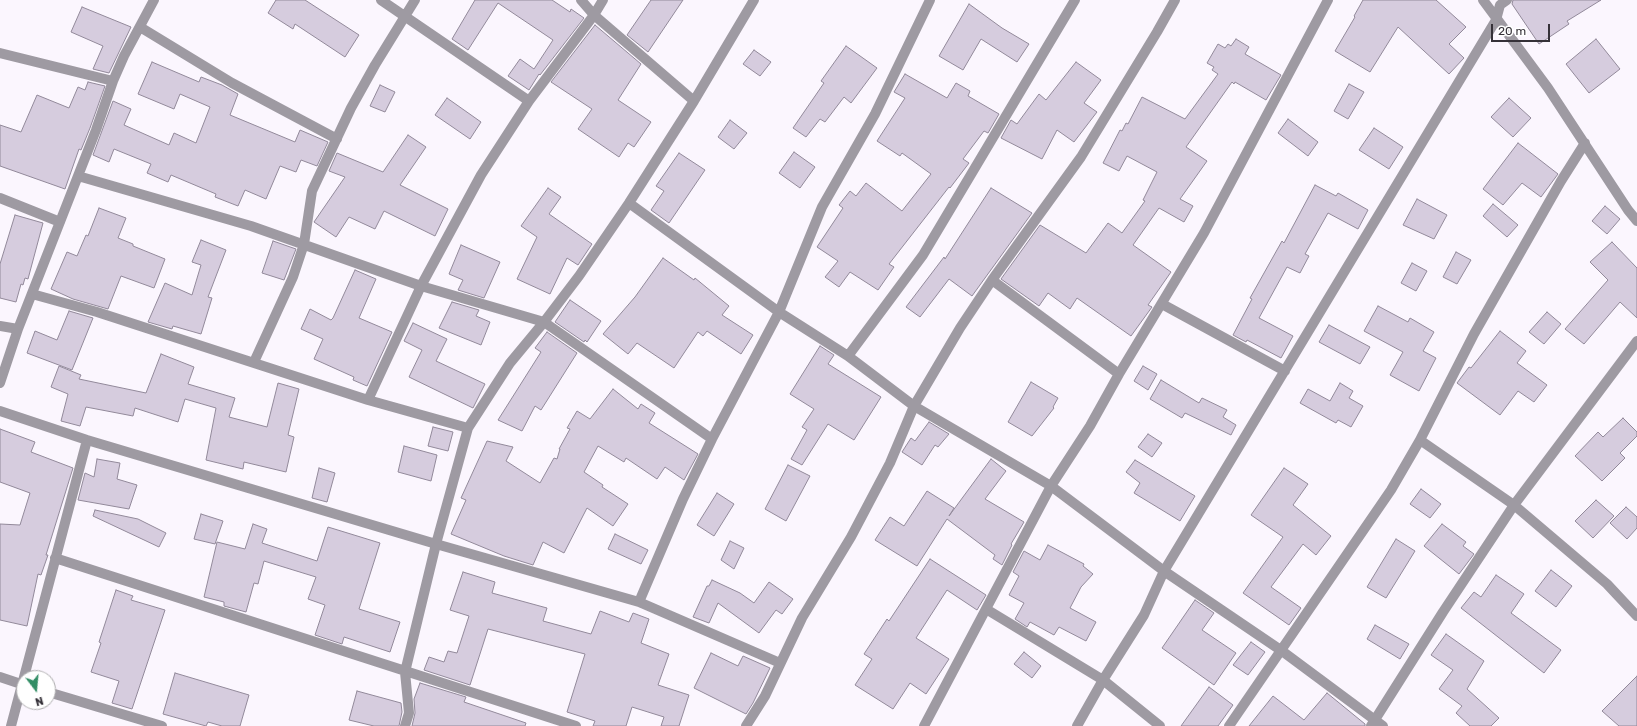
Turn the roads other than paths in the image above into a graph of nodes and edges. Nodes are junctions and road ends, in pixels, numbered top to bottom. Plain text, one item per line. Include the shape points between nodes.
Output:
1 (154, 0) edge
2 (381, 0) edge
3 (415, 0) edge
4 (581, 0) edge
5 (603, 0) edge
6 (754, 0) edge
7 (930, 0) edge
8 (1075, 0) edge
9 (1175, 0) edge
10 (1328, 0) edge
11 (1483, 0) edge
12 (1507, 0) edge
13 (594, 15) junction
14 (405, 17) junction
15 (1496, 20) junction
16 (140, 27) junction
17 (0, 53) edge
18 (113, 81) junction
19 (529, 101) junction
20 (694, 101) junction
21 (337, 139) junction
22 (1585, 143) junction
23 (78, 176) junction
24 (0, 198) edge
25 (629, 203) junction
26 (1637, 221) edge
27 (60, 222) junction
28 (304, 244) junction
29 (992, 280) junction
30 (421, 286) junction
31 (32, 294) junction
32 (1162, 304) junction
33 (779, 312) junction
34 (544, 322) junction
35 (0, 326) edge
36 (18, 329) junction
37 (1637, 341) edge
38 (848, 356) junction
39 (254, 362) junction
40 (1284, 371) junction
41 (1119, 374) junction
42 (0, 383) edge
43 (368, 400) junction
44 (914, 406) junction
45 (0, 411) edge
46 (468, 428) junction
47 (712, 439) junction
48 (87, 440) junction
49 (1420, 440) junction
50 (1052, 486) junction
51 (1514, 505) junction
52 (436, 544) junction
53 (54, 558) junction
54 (1164, 571) junction
55 (639, 602) junction
56 (986, 609) junction
57 (1637, 616) edge
58 (1282, 651) junction
59 (780, 663) junction
60 (26, 670) edge
61 (405, 672) junction
62 (0, 678) edge
63 (1103, 680) junction
64 (16, 682) edge
65 (56, 694) edge
66 (16, 708) edge
67 (1377, 724) edge
68 (11, 726) edge
69 (162, 726) edge
70 (405, 726) edge
71 (576, 726) edge
72 (746, 726) edge
73 (924, 726) edge
74 (1077, 726) edge
75 (1160, 726) edge
76 (1229, 726) edge

1 - 16 street
2 - 14 street
3 - 14 street
4 - 13 street
5 - 13 street
6 - 20 street
7 - 33 street via 875,114 822,207
8 - 38 street via 923,255
9 - 29 street via 1081,157
10 - 32 street via 1204,233
11 - 15 street
12 - 15 street via 1500,5
13 - 19 street
13 - 20 street
14 - 19 street
14 - 21 street via 374,64
15 - 22 street via 1548,88
15 - 40 street
16 - 18 street
16 - 21 street via 232,83
17 - 18 street
18 - 23 street
19 - 30 street via 481,175
20 - 25 street
21 - 28 street via 312,191
22 - 26 street
22 - 49 street via 1474,334
23 - 27 street
23 - 28 street
24 - 27 street
25 - 33 street
25 - 34 street
27 - 31 street
28 - 30 street
28 - 39 street via 293,277
29 - 41 street
29 - 44 street
30 - 34 street
30 - 43 street
31 - 36 street
31 - 39 street
32 - 40 street
32 - 41 street
33 - 38 street
33 - 47 street
34 - 46 street via 510,363
34 - 47 street
35 - 36 street
36 - 42 street
37 - 51 street
38 - 44 street
39 - 43 street
40 - 54 street
41 - 50 street
43 - 46 street
44 - 50 street
44 - 59 street via 883,476 851,537 802,618
45 - 48 street
46 - 52 street
47 - 55 street via 682,499
48 - 52 street
48 - 53 street
49 - 51 street
49 - 58 street via 1391,490
50 - 54 street
50 - 56 street
51 - 57 street via 1607,584
51 - 67 street via 1443,612
52 - 55 street
52 - 61 street
53 - 60 street
53 - 61 street
54 - 58 street
54 - 63 street via 1144,615
55 - 59 street
56 - 63 street
56 - 73 street
58 - 67 street
58 - 76 street
59 - 72 street via 765,696
61 - 70 street via 409,713
61 - 71 street
62 - 64 street
63 - 74 street
63 - 75 street
65 - 69 street
66 - 68 street

